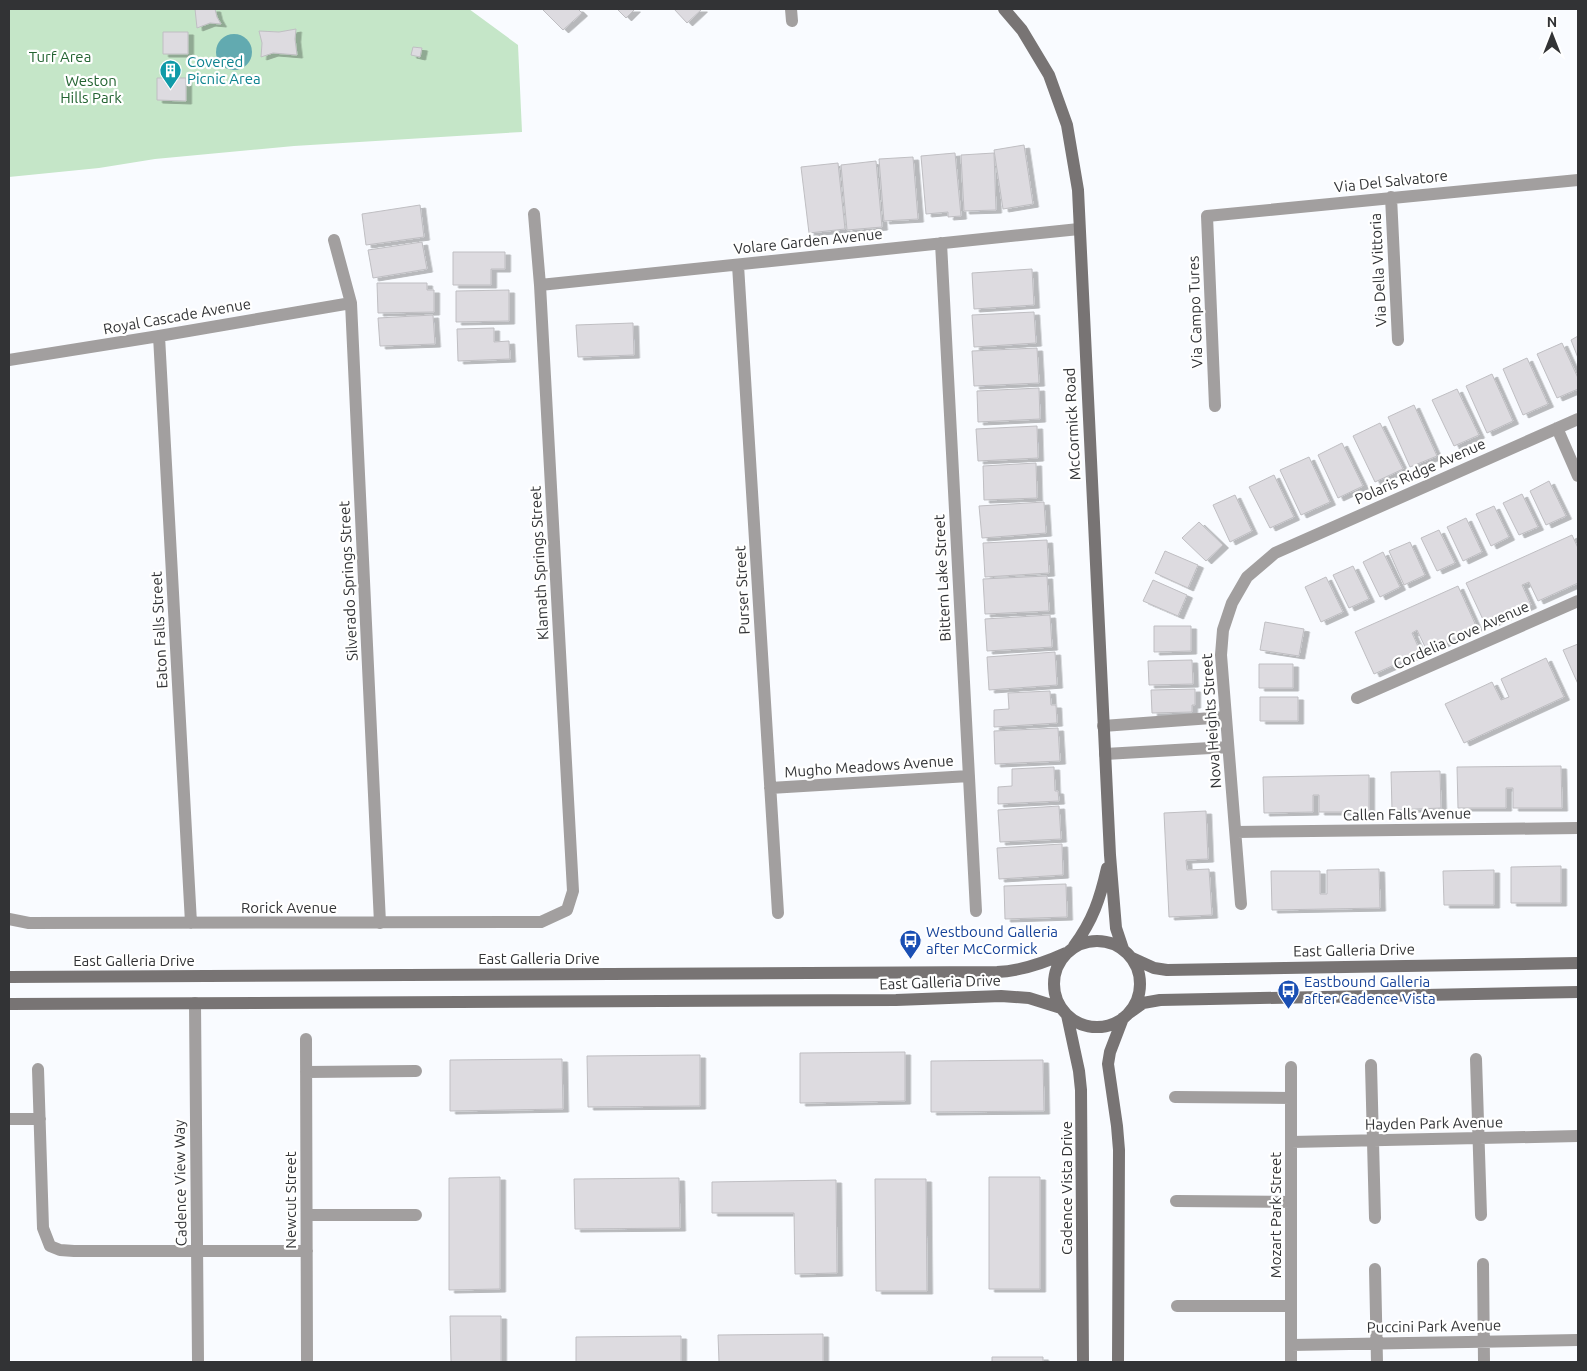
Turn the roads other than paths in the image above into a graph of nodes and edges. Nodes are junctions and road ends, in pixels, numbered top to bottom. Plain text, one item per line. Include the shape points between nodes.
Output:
1 (1004, 9) edge
2 (1578, 180) edge
3 (1578, 192) edge
4 (1391, 198) junction
5 (534, 214) dead end
6 (1207, 216) joint
7 (1079, 229) junction
8 (334, 240) dead end
9 (941, 243) junction
10 (738, 265) junction
11 (540, 285) junction
12 (351, 303) junction
13 (160, 336) junction
14 (1398, 340) dead end
15 (9, 360) edge
16 (1215, 406) dead end
17 (1578, 419) edge
18 (1557, 428) junction
19 (1578, 476) edge
20 (1275, 553) joint
21 (1578, 601) edge
22 (1358, 698) dead end
23 (1225, 717) junction
24 (1102, 726) junction
25 (1228, 746) junction
26 (1104, 754) junction
27 (969, 776) junction
28 (770, 788) junction
29 (1578, 828) edge
30 (1236, 832) junction
31 (1110, 855) junction
32 (1241, 904) dead end
33 (567, 910) joint
34 (976, 911) dead end
35 (778, 913) dead end
36 (9, 919) edge
37 (192, 923) junction
38 (380, 923) junction
39 (1070, 950) junction
40 (1128, 954) junction
41 (1578, 963) edge
42 (9, 977) edge
43 (1578, 992) edge
44 (195, 1003) junction
45 (9, 1004) edge
46 (1064, 1012) junction
47 (1126, 1016) junction
48 (306, 1039) dead end
49 (1476, 1059) dead end
50 (1370, 1065) dead end
51 (1292, 1067) dead end
52 (38, 1070) dead end
53 (416, 1071) dead end
54 (306, 1072) junction
55 (1175, 1097) dead end
56 (1292, 1098) junction
57 (9, 1119) edge
58 (40, 1119) junction
59 (1578, 1136) edge
60 (1478, 1138) junction
61 (1373, 1140) junction
62 (1291, 1142) junction
63 (1176, 1201) dead end
64 (1291, 1202) junction
65 (306, 1215) junction
66 (416, 1215) dead end
67 (1481, 1215) dead end
68 (1375, 1218) dead end
69 (197, 1251) junction
70 (306, 1251) junction
71 (1483, 1264) dead end
72 (1375, 1269) dead end
73 (1177, 1306) dead end
74 (1291, 1306) junction
75 (1578, 1340) edge
76 (1484, 1342) junction
77 (1377, 1344) junction
78 (1291, 1345) junction
79 (198, 1362) edge
80 (306, 1362) edge
81 (1083, 1362) edge
82 (1118, 1362) edge
83 (1291, 1362) edge
84 (1377, 1362) edge
85 (1484, 1362) edge

1 - 7 main road, McCormick Road via 1022,30 1049,75 1067,124 1078,190
2 - 3 street
2 - 4 street, Via Del Salvatore
4 - 6 street, Via Del Salvatore
4 - 14 street, Via Della Vittoria
5 - 11 street, Klamath Springs Street
6 - 16 street, Via Campo Tures
7 - 9 street, Volare Garden Avenue
7 - 24 main road, McCormick Road
8 - 12 street, Silverado Springs Street
9 - 10 street, Volare Garden Avenue
9 - 27 street, Bittern Lake Street
10 - 11 street, Volare Garden Avenue
10 - 28 street, Purser Street
11 - 33 street, Klamath Springs Street via 573,891
12 - 13 street, Royal Cascade Avenue
12 - 38 street, Silverado Springs Street
13 - 15 street, Royal Cascade Avenue
13 - 37 street, Eaton Falls Street
17 - 18 street, Polaris Ridge Avenue
18 - 19 street
18 - 20 street, Polaris Ridge Avenue
20 - 23 street, Nova Heights Street via 1247,577 1232,603 1223,630 1220,655
21 - 22 street, Cordelia Cove Avenue
23 - 24 street
23 - 25 street, Nova Heights Street
24 - 26 main road, McCormick Road
25 - 26 street
25 - 30 street, Nova Heights Street
26 - 31 main road, McCormick Road
27 - 28 street, Mugho Meadows Avenue
27 - 34 street, Bittern Lake Street
28 - 35 street, Purser Street
29 - 30 street, Callen Falls Avenue
30 - 32 street, Nova Heights Street
31 - 39 main road, McCormick Road via 1091,922
31 - 40 main road, McCormick Road via 1116,928
33 - 38 street, Rorick Avenue via 541,922
36 - 37 street, Rorick Avenue via 29,923
37 - 38 street, Rorick Avenue
39 - 40 main road via 1097,940 1112,943
39 - 42 main road, East Galleria Drive via 1025,968 997,972
39 - 46 main road via 1054,975 1054,992
40 - 41 main road, East Galleria Drive via 1154,968 1167,970
40 - 47 main road via 1138,970 1140,988 1137,1000
43 - 47 main road via 1160,1000 1143,1003
44 - 45 main road, East Galleria Drive
44 - 46 main road, East Galleria Drive via 896,1000 1001,996 1029,998
44 - 69 street, Cadence View Way
46 - 47 main road via 1074,1021 1091,1027 1109,1025
46 - 81 main road, Cadence Vista Drive via 1081,1090
47 - 82 main road via 1108,1064 1119,1150
48 - 54 street, Newcut Street
49 - 60 street
50 - 61 street
51 - 56 street, Mozart Park Street
52 - 58 street
53 - 54 street
54 - 65 street, Newcut Street
55 - 56 street
56 - 62 street, Mozart Park Street
57 - 58 street
58 - 69 street via 43,1228 50,1246 74,1251
59 - 60 street, Hayden Park Avenue
60 - 61 street, Hayden Park Avenue
60 - 67 street
61 - 62 street, Hayden Park Avenue
61 - 68 street
62 - 64 street, Mozart Park Street
63 - 64 street
64 - 74 street, Mozart Park Street
65 - 66 street
65 - 70 street, Newcut Street
69 - 70 street
69 - 79 street, Cadence View Way
70 - 80 street, Newcut Street
71 - 76 street
72 - 77 street
73 - 74 street
74 - 78 street, Mozart Park Street
75 - 76 street, Puccini Park Avenue
76 - 77 street, Puccini Park Avenue
76 - 85 street
77 - 78 street, Puccini Park Avenue
77 - 84 street
78 - 83 street, Mozart Park Street

